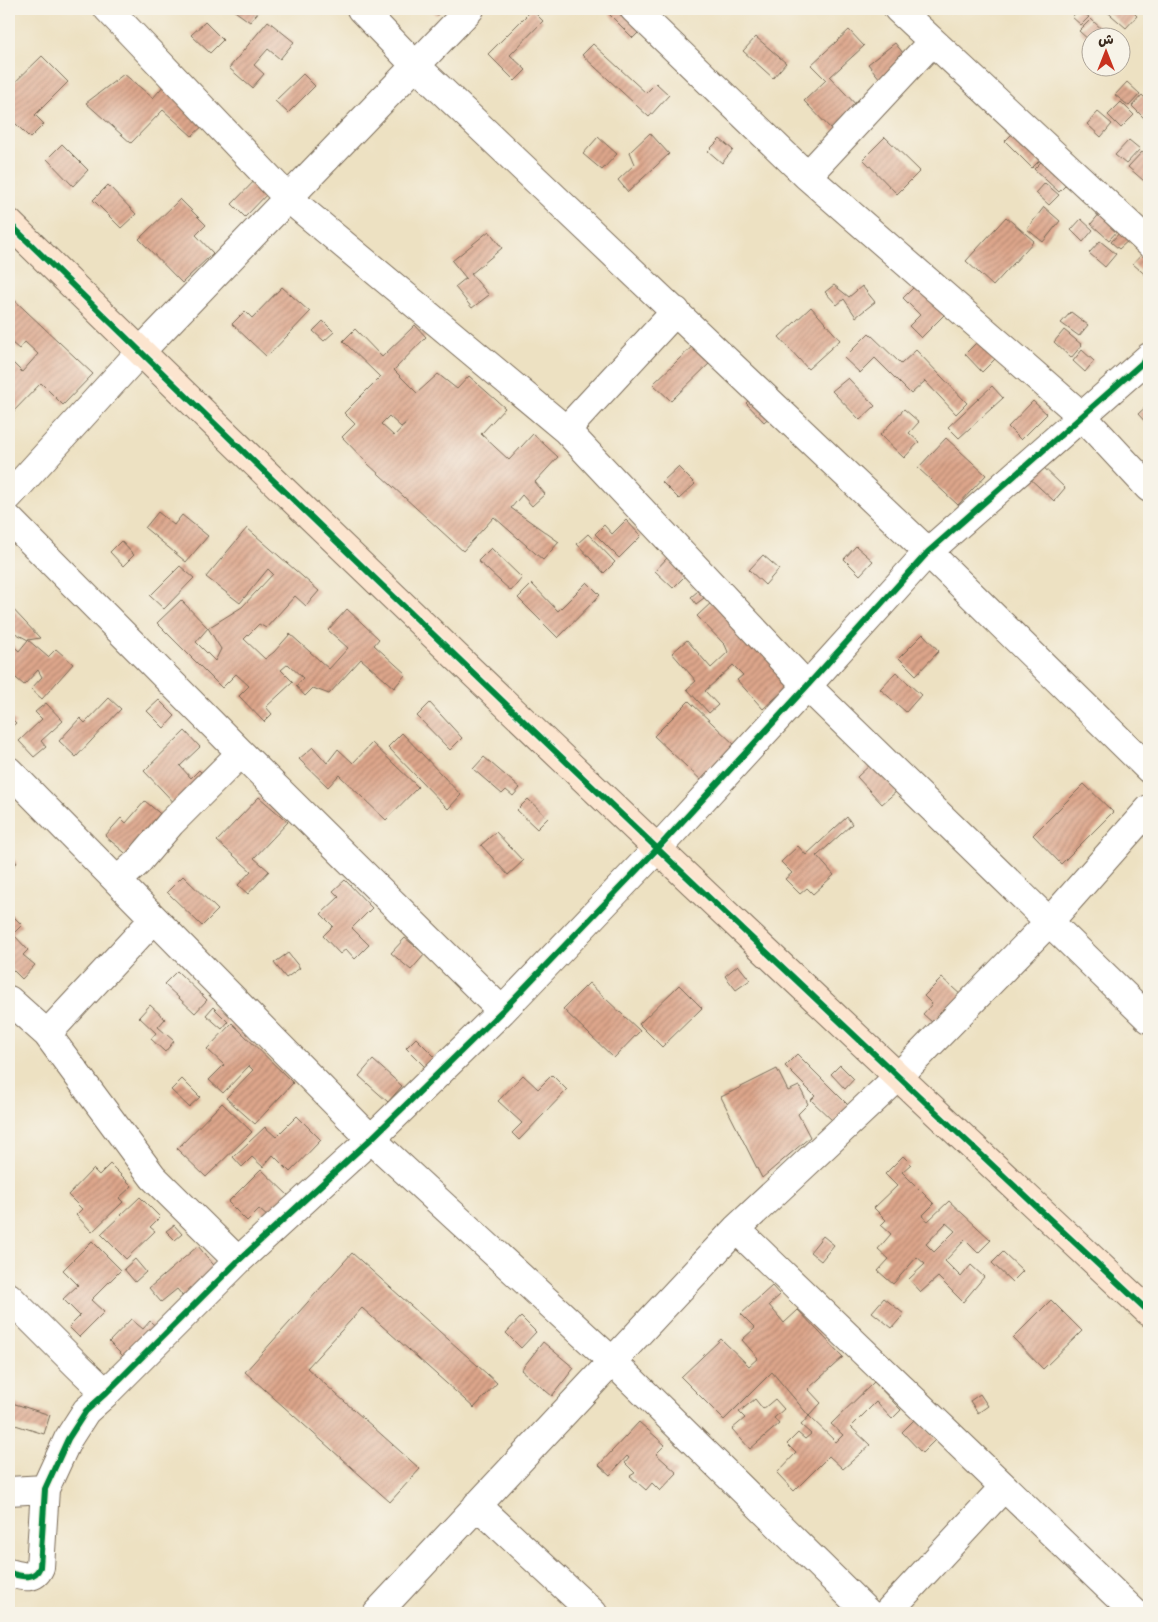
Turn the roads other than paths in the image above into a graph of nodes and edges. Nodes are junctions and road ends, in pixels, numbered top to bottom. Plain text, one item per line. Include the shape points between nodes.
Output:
1 (108, 9) edge
2 (361, 9) edge
3 (470, 9) edge
4 (634, 9) edge
5 (898, 9) edge
6 (932, 42) junction
7 (416, 66) junction
8 (807, 176) junction
9 (288, 198) junction
10 (9, 223) edge
11 (1149, 242) edge
12 (676, 311) junction
13 (140, 352) junction
14 (1149, 357) edge
15 (1082, 416) junction
16 (566, 430) junction
17 (1149, 488) edge
18 (9, 496) edge
19 (9, 519) edge
20 (928, 552) junction
21 (807, 686) junction
22 (241, 754) junction
23 (1149, 768) edge
24 (9, 771) edge
25 (1149, 809) edge
26 (657, 849) junction
27 (117, 881) junction
28 (154, 919) junction
29 (1049, 922) junction
30 (9, 1000) edge
31 (502, 1011) junction
32 (1149, 1019) edge
33 (47, 1034) junction
34 (898, 1077) junction
35 (371, 1138) junction
36 (736, 1229) junction
37 (238, 1261) junction
38 (9, 1297) edge
39 (1149, 1312) edge
40 (613, 1362) junction
41 (106, 1393) junction
42 (1004, 1487) junction
43 (45, 1490) junction
44 (9, 1491) edge
45 (477, 1505) junction
46 (9, 1573) edge
47 (377, 1613) edge
48 (592, 1613) edge
49 (868, 1613) edge
50 (887, 1613) edge
51 (1135, 1613) edge

1 - 9 street
2 - 7 street
3 - 7 street
4 - 8 street
5 - 6 street
6 - 8 street
6 - 11 street
7 - 9 street
7 - 12 street
8 - 15 street
9 - 13 street
9 - 16 street
10 - 13 street
12 - 16 street
12 - 20 street
13 - 18 street
13 - 26 street
14 - 15 street
15 - 17 street
15 - 20 street
16 - 21 street
19 - 22 street
20 - 21 street
20 - 23 street
21 - 26 street
21 - 29 street
22 - 27 street
22 - 31 street
24 - 27 street
25 - 29 street
26 - 31 street
26 - 34 street
27 - 28 street
28 - 33 street
28 - 35 street
29 - 32 street
29 - 34 street
30 - 33 street
31 - 35 street
33 - 37 street via 153,1178
34 - 36 street
34 - 39 street
35 - 37 street
35 - 40 street
36 - 40 street
36 - 42 street
37 - 41 street
38 - 41 street
40 - 45 street
40 - 49 street
41 - 43 street via 86,1411 68,1438
42 - 50 street
42 - 51 street
43 - 44 street
43 - 46 street via 40,1567 30,1577
45 - 47 street
45 - 48 street

